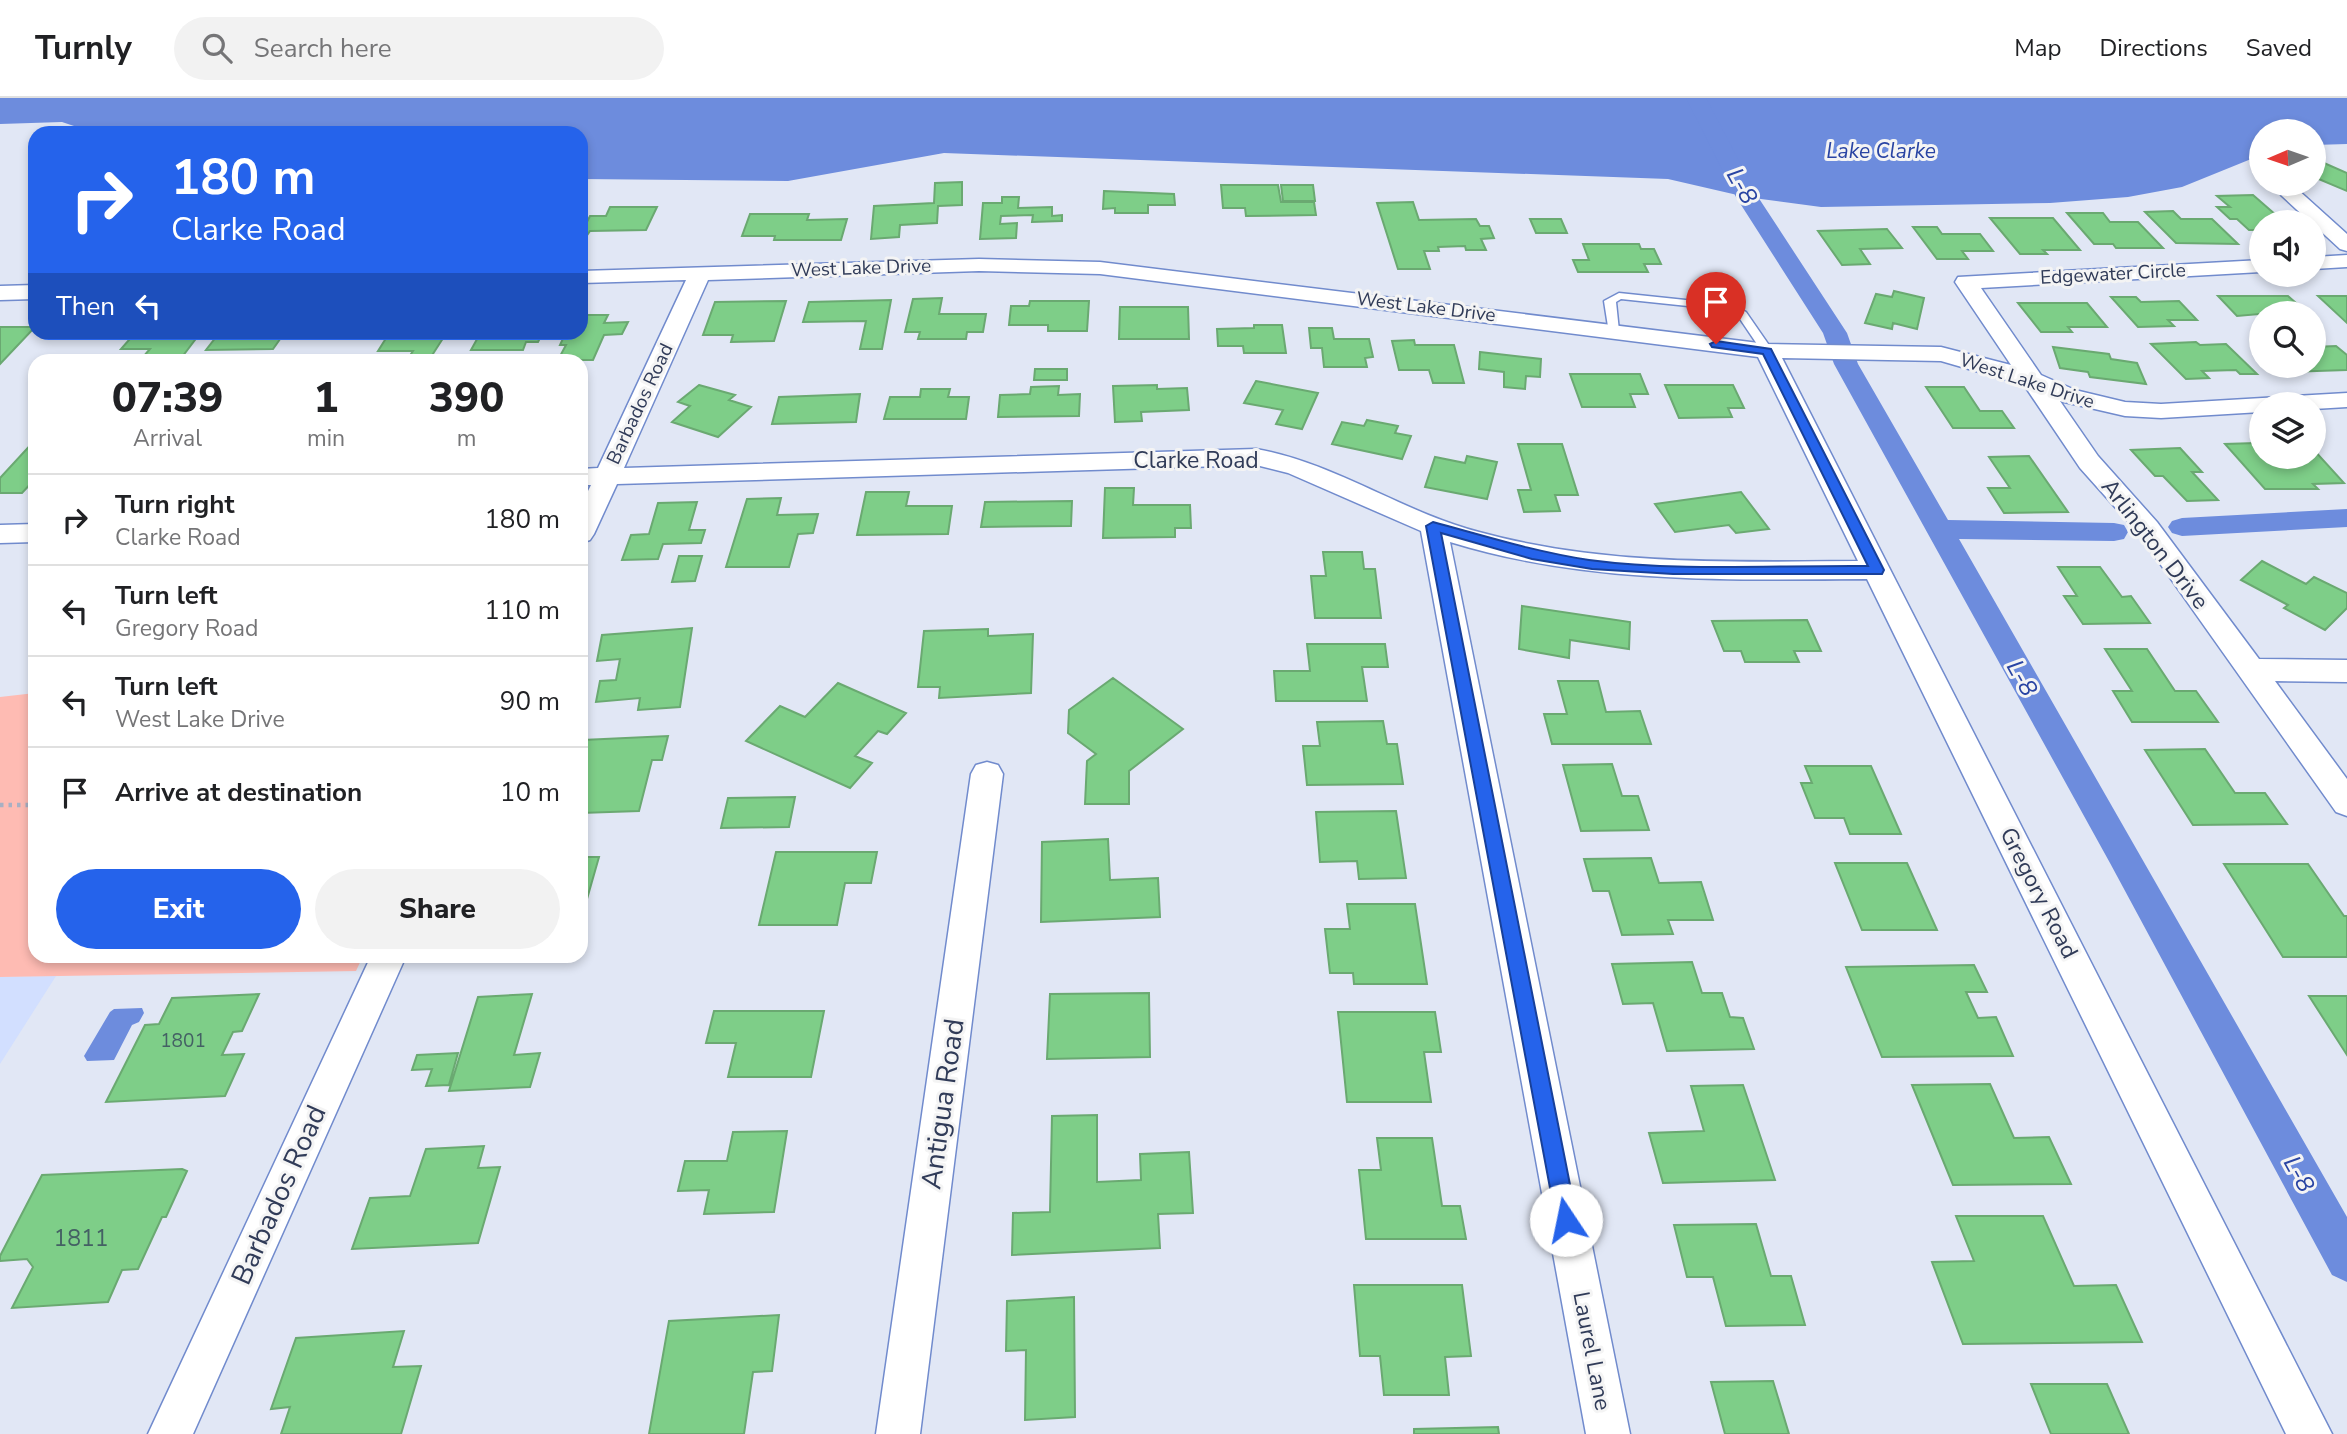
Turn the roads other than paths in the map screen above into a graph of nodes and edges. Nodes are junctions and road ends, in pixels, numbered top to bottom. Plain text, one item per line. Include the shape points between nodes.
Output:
1 (2293, 196) edge
2 (2347, 245) edge
3 (2347, 261) edge
4 (2326, 262) edge
5 (2249, 267) edge
6 (700, 273) junction
7 (588, 277) edge
8 (1966, 282) joint
9 (28, 292) edge
10 (0, 293) edge
11 (1613, 331) junction
12 (1767, 351) junction
13 (2033, 380) junction
14 (2347, 400) edge
15 (2326, 401) edge
16 (2249, 406) edge
17 (594, 477) edge
18 (588, 503) edge
19 (1433, 526) junction
20 (28, 533) edge
21 (0, 534) edge
22 (1877, 570) junction
23 (2251, 670) junction
24 (2347, 671) edge
25 (987, 774) dead end
26 (2347, 803) edge
27 (385, 963) edge
28 (170, 1434) edge
29 (898, 1434) edge
30 (1608, 1434) edge
31 (2310, 1434) edge

1 - 2 street
3 - 4 street
5 - 8 street, Edgewater Circle
6 - 7 street, West Lake Drive
6 - 11 street, West Lake Drive via 979,265 1100,268
6 - 17 street, Barbados Road
8 - 13 street, Arlington Drive
9 - 10 street
11 - 12 street, West Lake Drive
11 - 12 lane via 1610,301 1619,296 1729,307 1742,314
12 - 13 street, West Lake Drive via 1923,352
12 - 22 street, Gregory Road
13 - 16 street, West Lake Drive via 2067,396 2125,409
13 - 23 street, Arlington Drive via 2089,462 2148,528
14 - 15 street
17 - 18 street, Barbados Road
17 - 19 street, Clarke Road via 1256,457 1309,470
19 - 22 street, Clarke Road via 1532,555 1606,566
19 - 30 street, Laurel Lane
20 - 21 street
22 - 31 street, Gregory Road
23 - 24 street
23 - 26 street, Arlington Drive
25 - 29 street, Antigua Road
27 - 28 street, Barbados Road

